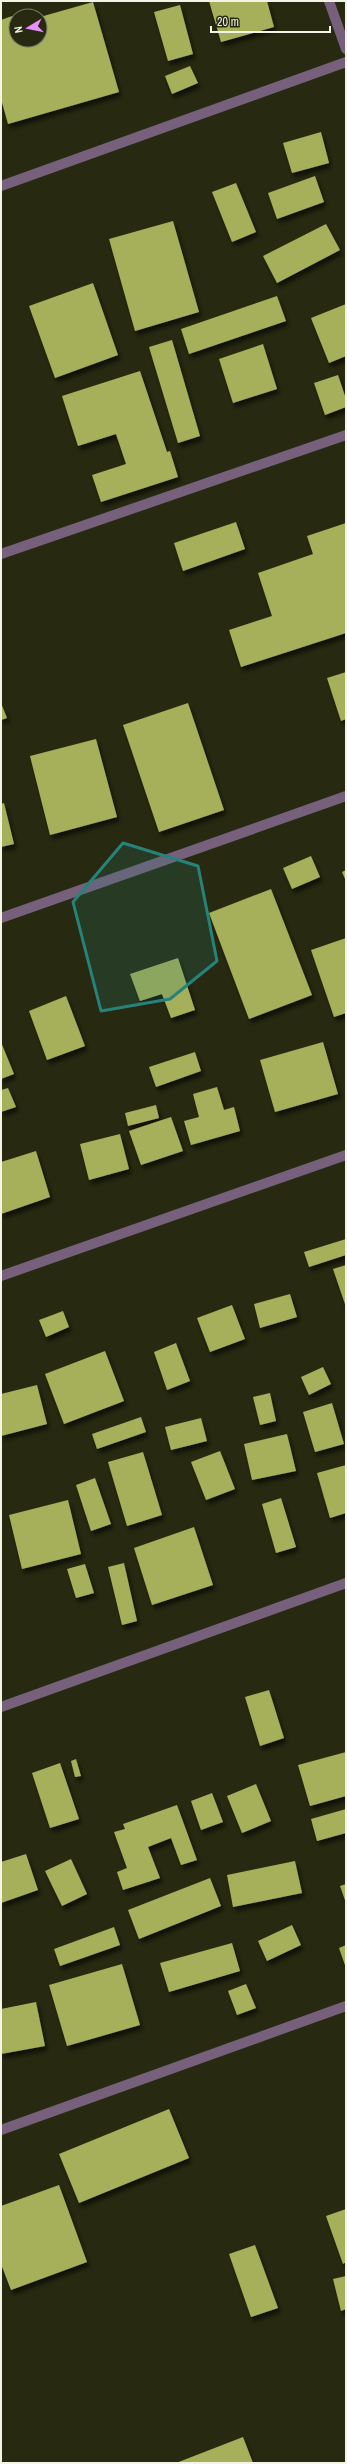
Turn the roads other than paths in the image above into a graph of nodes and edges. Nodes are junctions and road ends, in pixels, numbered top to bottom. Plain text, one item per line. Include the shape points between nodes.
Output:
1 (329, 1) edge
2 (346, 49) edge
3 (346, 62) edge
4 (1, 186) edge
5 (346, 435) edge
6 (1, 554) edge
7 (346, 796) edge
8 (1, 918) edge
9 (346, 1155) edge
10 (1, 1276) edge
11 (346, 1583) edge
12 (1, 1707) edge
13 (346, 2006) edge
14 (1, 2130) edge

1 - 2 street
3 - 4 street
5 - 6 street
7 - 8 street
9 - 10 street
11 - 12 street
13 - 14 street

